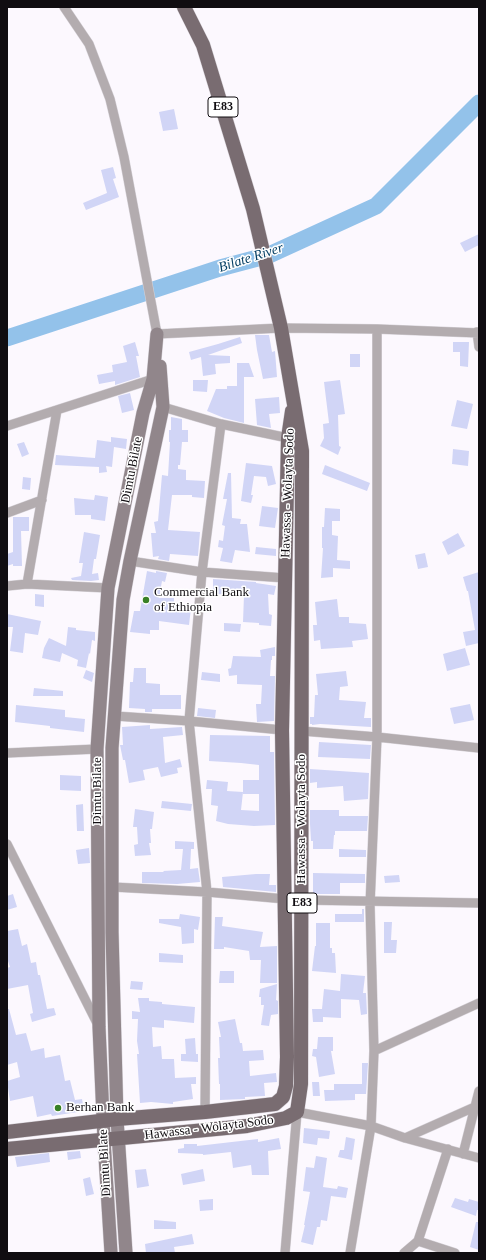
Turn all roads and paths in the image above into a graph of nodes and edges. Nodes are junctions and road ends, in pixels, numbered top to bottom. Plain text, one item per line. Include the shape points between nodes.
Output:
1 (64, 7) edge
2 (184, 7) edge
3 (281, 328) junction
4 (377, 329) junction
5 (478, 332) edge
6 (158, 334) junction
7 (479, 347) edge
8 (153, 379) junction
9 (293, 401) junction
10 (163, 407) junction
11 (57, 410) junction
12 (221, 424) junction
13 (7, 426) edge
14 (288, 438) junction
15 (42, 500) junction
16 (7, 513) edge
17 (130, 561) junction
18 (202, 572) junction
19 (285, 578) junction
20 (302, 579) junction
21 (27, 584) junction
22 (7, 586) edge
23 (108, 588) junction
24 (115, 716) junction
25 (189, 720) junction
26 (282, 730) junction
27 (302, 731) junction
28 (377, 737) junction
29 (479, 748) edge
30 (97, 749) junction
31 (7, 753) edge
32 (7, 844) edge
33 (113, 887) junction
34 (207, 892) junction
35 (285, 900) junction
36 (302, 900) junction
37 (370, 901) junction
38 (479, 903) edge
39 (479, 1003) edge
40 (99, 1026) junction
41 (374, 1051) junction
42 (479, 1091) edge
43 (283, 1097) junction
44 (477, 1106) edge
45 (205, 1112) junction
46 (297, 1112) junction
47 (110, 1120) junction
48 (371, 1126) junction
49 (7, 1132) edge
50 (118, 1138) junction
51 (405, 1138) junction
52 (104, 1140) junction
53 (7, 1149) edge
54 (448, 1149) junction
55 (463, 1154) junction
56 (479, 1158) edge
57 (418, 1241) junction
58 (111, 1253) edge
59 (126, 1253) edge
60 (285, 1253) edge
61 (350, 1253) edge
62 (404, 1253) edge
63 (455, 1253) edge

1 - 6 street via 89,44 110,99 124,157
2 - 3 main road, Hawassa - Wolayta Sodo / E83 via 203,46 253,209
3 - 4 street
3 - 6 street
3 - 9 main road, Hawassa - Wolayta Sodo / E83
4 - 5 street
4 - 28 street
5 - 7 street
6 - 8 main road, Dimtu Bilate
6 - 10 main road
8 - 11 street
8 - 23 main road, Dimtu Bilate via 143,413
9 - 14 main road, Hawassa - Wolayta Sodo / E83
9 - 20 main road, Hawassa - Wolayta Sodo / E83 via 302,451
10 - 12 street
10 - 17 main road
11 - 13 street
11 - 15 street
12 - 14 street
12 - 18 street
14 - 19 main road, Hawassa - Wolayta Sodo / E83
15 - 16 street
15 - 21 street
17 - 18 street
17 - 24 main road via 123,600
18 - 19 street
18 - 25 street
19 - 20 main road
19 - 26 main road, Hawassa - Wolayta Sodo / E83
20 - 27 main road, Hawassa - Wolayta Sodo / E83
21 - 22 street
21 - 23 street
23 - 30 main road, Dimtu Bilate
24 - 25 street
24 - 33 main road via 112,748
25 - 26 street
25 - 34 street
26 - 27 main road
26 - 35 main road, Hawassa - Wolayta Sodo / E83
27 - 28 street
27 - 36 main road, Hawassa - Wolayta Sodo / E83
28 - 29 street
28 - 37 street
30 - 31 street
30 - 40 main road, Dimtu Bilate
32 - 40 street
33 - 34 street
33 - 47 main road
34 - 35 street
34 - 45 street
35 - 36 main road
35 - 43 main road, Hawassa - Wolayta Sodo / E83 via 287,1057
36 - 37 street
36 - 46 main road, Hawassa - Wolayta Sodo / E83 via 301,1084
37 - 38 street
37 - 41 street
39 - 41 street
40 - 47 main road, Dimtu Bilate
41 - 48 street
42 - 44 street
43 - 45 main road, Hawassa - Wolayta Sodo via 275,1104
43 - 46 main road
44 - 51 street
44 - 55 street
45 - 47 main road, Hawassa - Wolayta Sodo
46 - 48 street
46 - 50 main road, Hawassa - Wolayta Sodo via 286,1118 246,1126
46 - 60 street
47 - 49 main road, Hawassa - Wolayta Sodo
47 - 50 main road, Dimtu Bilate
47 - 52 main road, Dimtu Bilate
48 - 51 street
48 - 61 street
50 - 52 main road, Hawassa - Wolayta Sodo
50 - 59 main road, Dimtu Bilate
51 - 54 street
52 - 53 main road, Hawassa - Wolayta Sodo
52 - 58 main road, Dimtu Bilate
54 - 55 street
54 - 57 street
55 - 56 street
57 - 62 street
57 - 63 street

